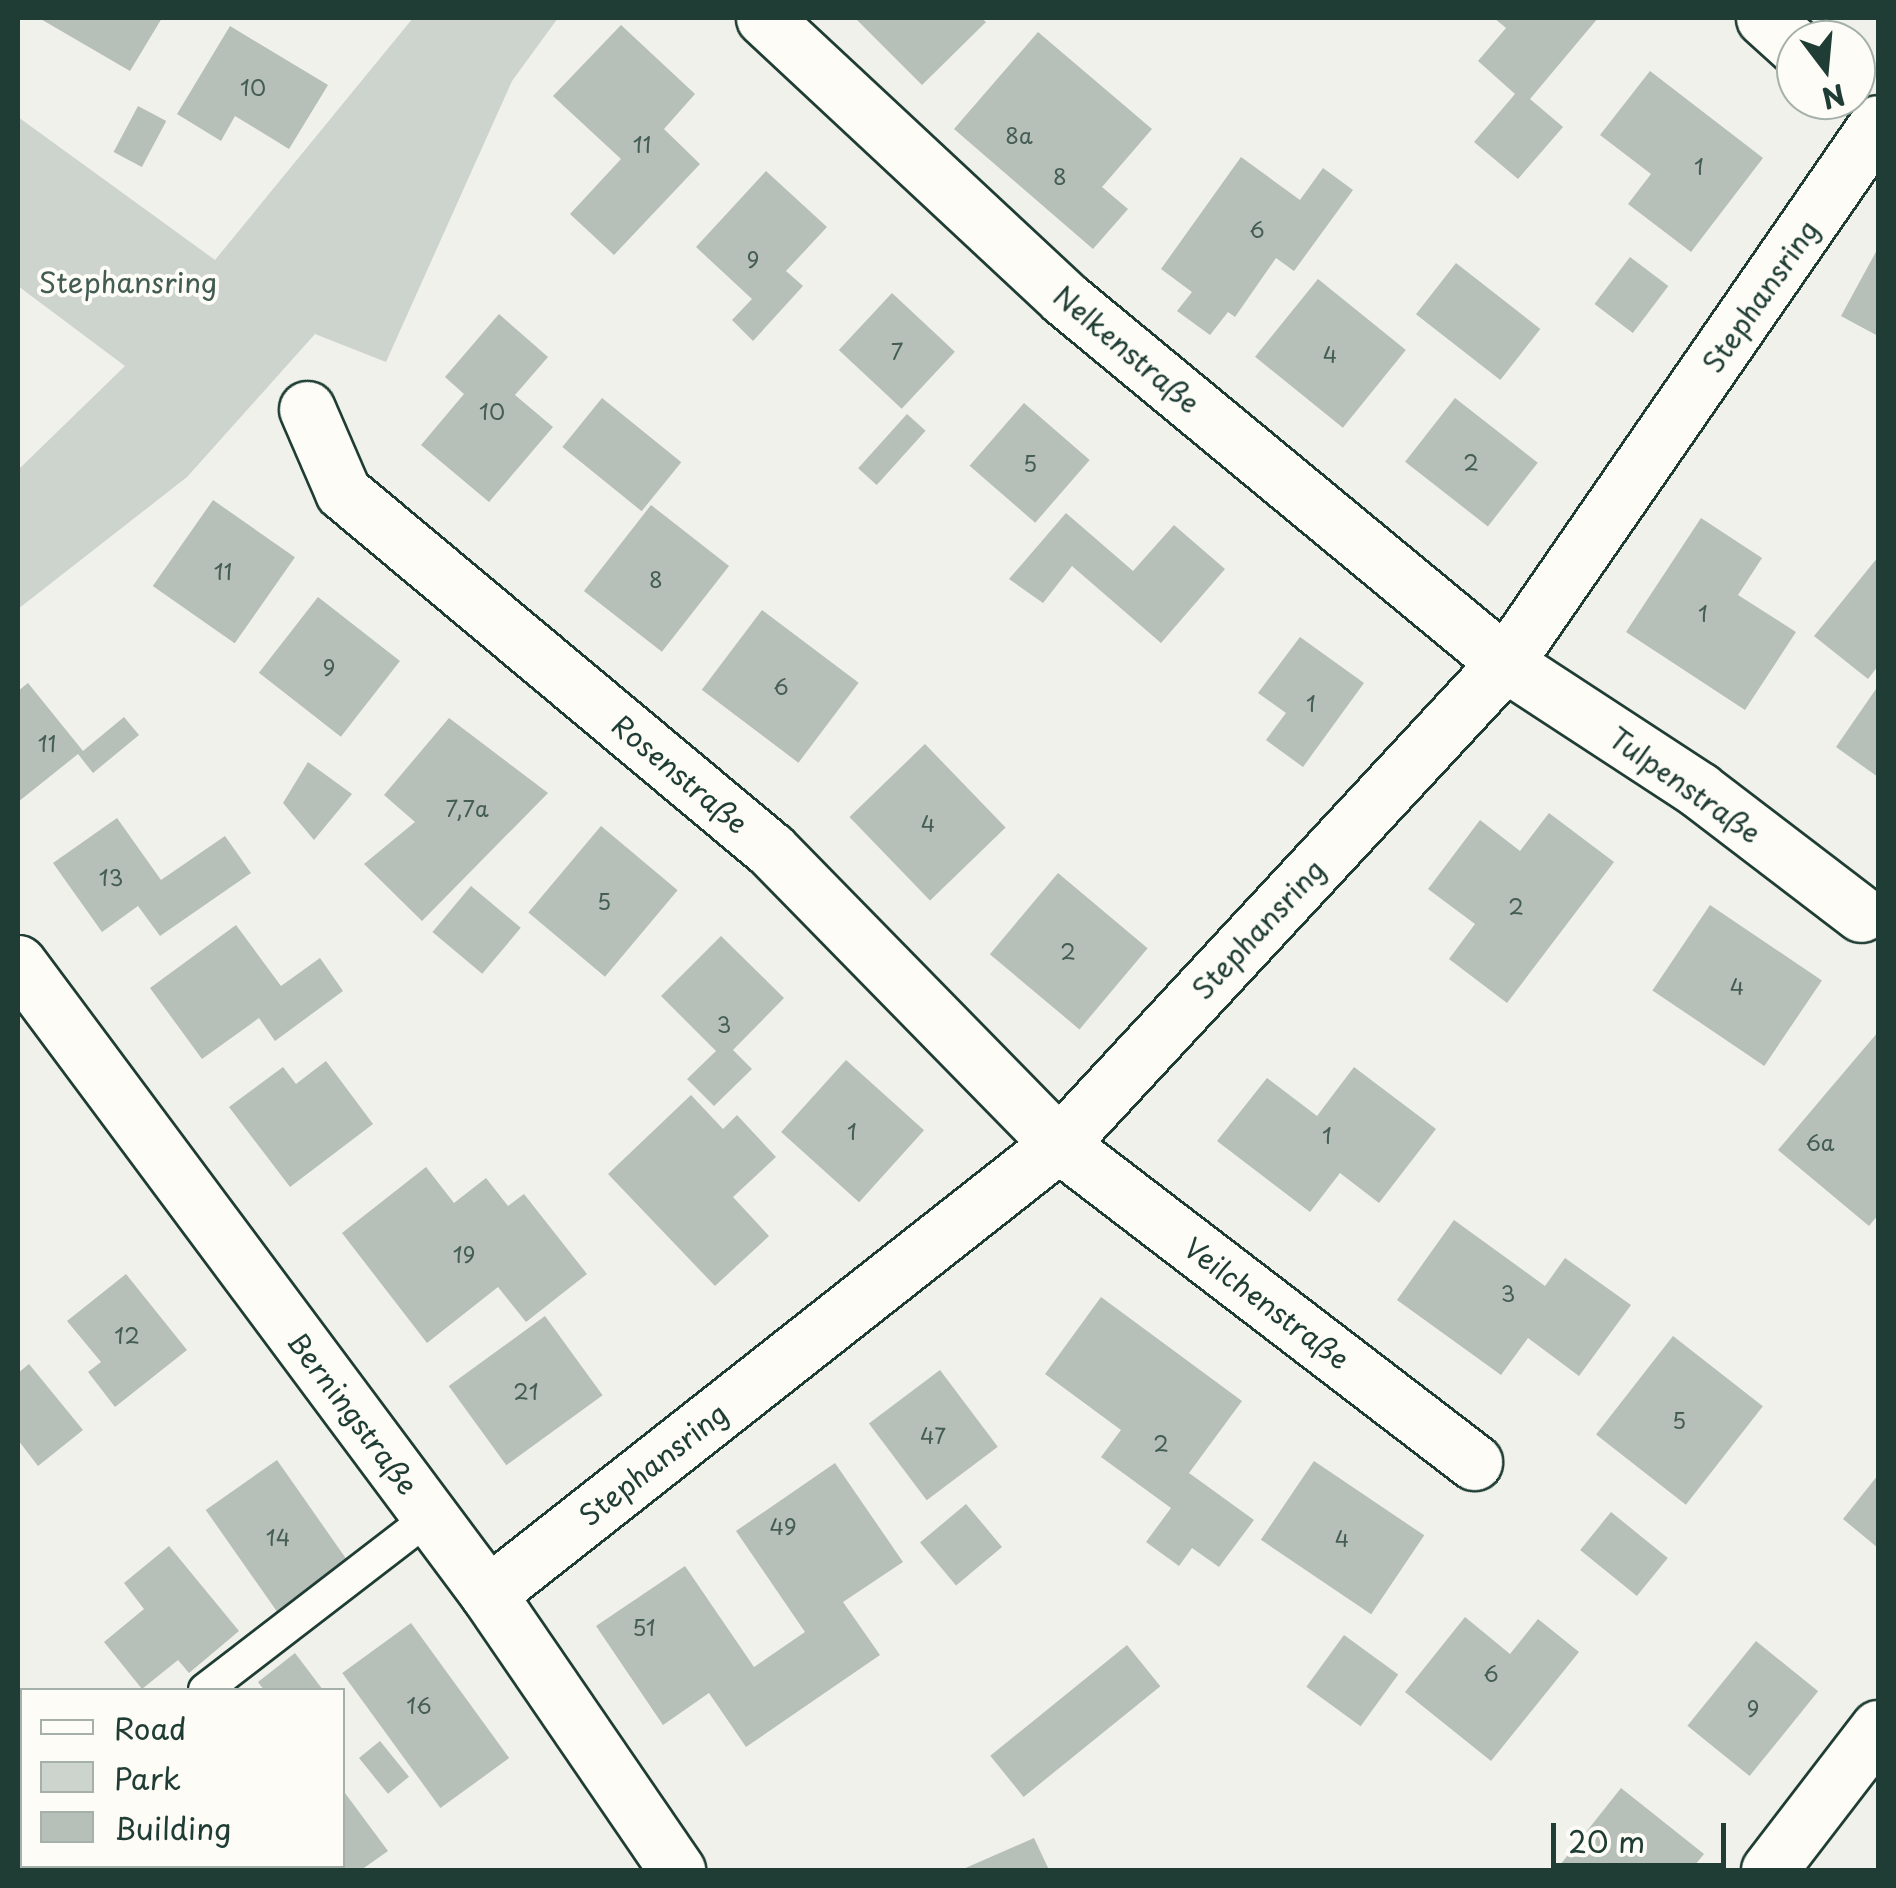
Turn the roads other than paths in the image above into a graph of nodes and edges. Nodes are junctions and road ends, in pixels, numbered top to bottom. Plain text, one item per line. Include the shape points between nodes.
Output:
1 (764, 18) edge
2 (1878, 122) edge
3 (307, 409) dead end
4 (1505, 663) junction
5 (1861, 914) dead end
6 (18, 963) edge
7 (1059, 1144) junction
8 (1474, 1462) dead end
9 (431, 1516) junction
10 (488, 1594) junction
11 (208, 1688) edge
12 (1878, 1728) edge
13 (678, 1870) edge
14 (1768, 1870) edge

1 - 4 street, Nelkenstraße via 1064,298
2 - 4 street, Stephansring
3 - 7 street, Rosenstraße via 342,492 771,850
4 - 5 street, Tulpenstraße via 1699,790
4 - 7 street, Stephansring
6 - 9 street, Berningstraße
7 - 8 street, Veilchenstraße
7 - 10 street, Stephansring
9 - 10 street, Berningstraße
9 - 11 lane
10 - 13 street, Berningstraße
12 - 14 street

